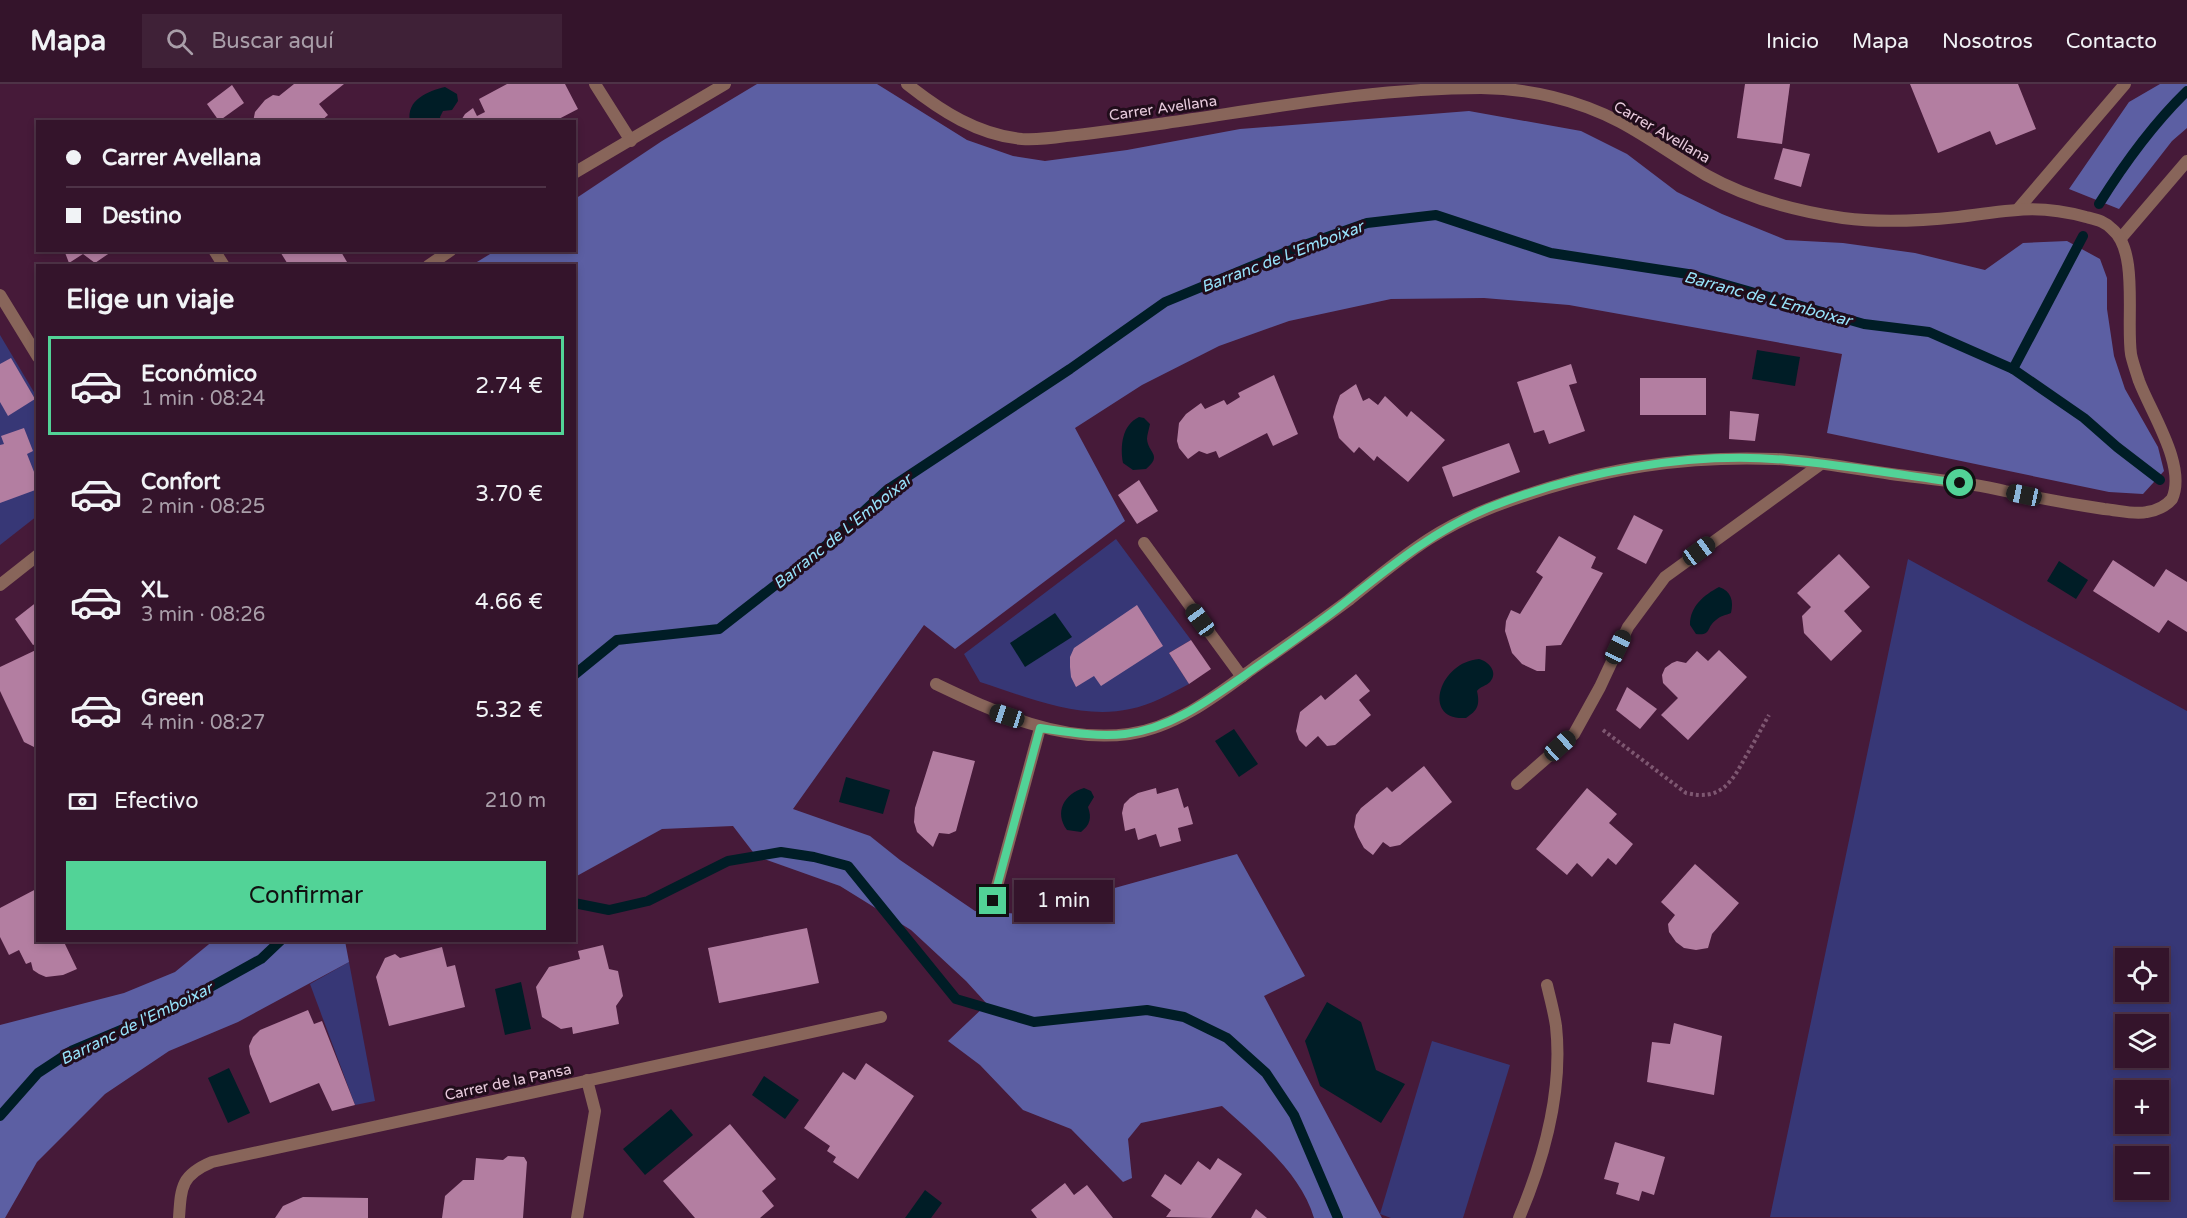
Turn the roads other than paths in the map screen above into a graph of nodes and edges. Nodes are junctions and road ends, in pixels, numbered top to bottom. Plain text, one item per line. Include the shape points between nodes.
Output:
1 (595, 84) edge
2 (725, 84) edge
3 (907, 84) edge
4 (2125, 84) edge
5 (631, 141) junction
6 (2187, 161) edge
7 (576, 172) edge
8 (2019, 208) junction
9 (2121, 238) junction
10 (448, 252) edge
11 (431, 264) edge
12 (0, 295) edge
13 (36, 354) edge
14 (1821, 464) junction
15 (1144, 543) dead end
16 (36, 557) edge
17 (0, 585) edge
18 (1242, 677) junction
19 (936, 684) dead end
20 (1040, 728) junction
21 (1517, 784) dead end
22 (993, 901) dead end
23 (1547, 985) dead end
24 (881, 1017) dead end
25 (587, 1080) junction
26 (178, 1218) edge
27 (577, 1218) edge
28 (1519, 1218) edge

1 - 5 street
2 - 5 street
3 - 8 street, Carrer Avellana via 947,113 970,124 1024,139 1090,134 1386,91 1491,87 1567,100 1596,111 1708,176 1768,202 1801,210 1894,222
4 - 8 street
5 - 7 street
6 - 9 street
8 - 9 street, Carrer Avellana via 2052,209 2107,223
9 - 14 street via 2128,257 2131,355 2147,400 2165,428 2180,467 2177,494 2168,503 2153,512 2136,513 2065,504 1983,486
10 - 11 street
12 - 13 street
14 - 18 street via 1748,459 1685,461 1623,469 1486,508 1432,537
14 - 21 street via 1665,577 1628,627 1574,734
15 - 18 street
16 - 17 street
18 - 20 street via 1182,716 1149,729 1102,735
19 - 20 street
20 - 22 street
23 - 28 street via 1556,1025 1555,1085 1544,1146
24 - 25 street, Carrer de la Pansa
25 - 26 street, Carrer de la Pansa via 212,1162 195,1169 187,1178 180,1195
25 - 27 street via 595,1111

